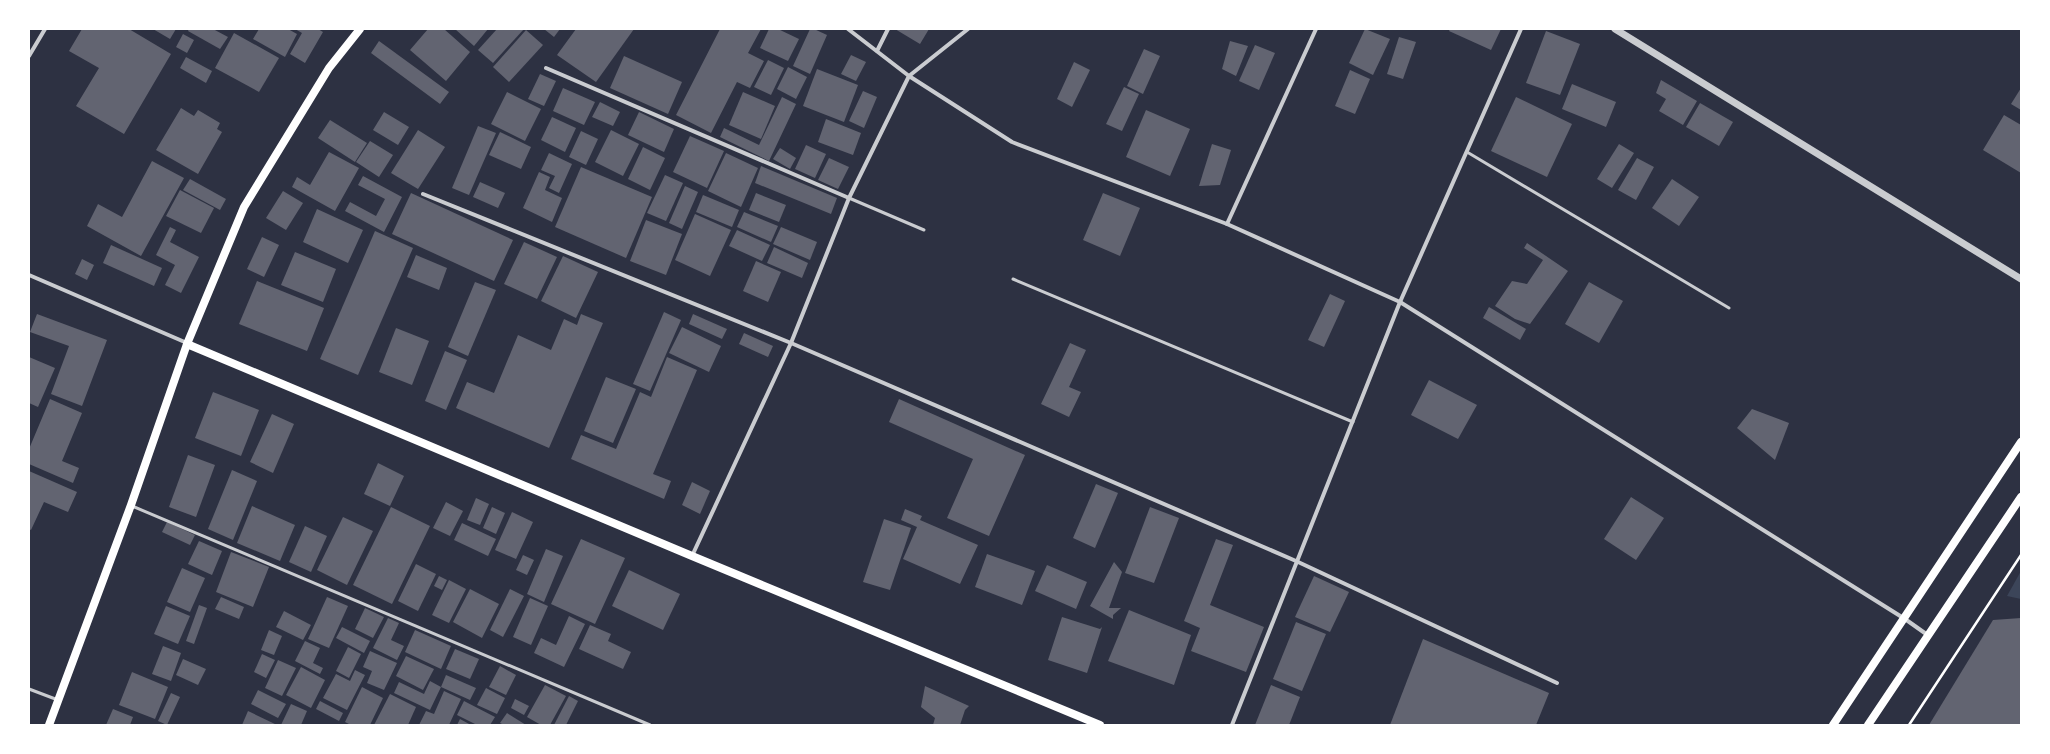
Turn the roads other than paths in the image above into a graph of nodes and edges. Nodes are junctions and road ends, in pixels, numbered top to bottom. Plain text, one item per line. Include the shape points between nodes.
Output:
1 (45, 29) edge
2 (360, 29) edge
3 (848, 29) edge
4 (888, 29) edge
5 (968, 29) edge
6 (1316, 29) edge
7 (1521, 29) edge
8 (1615, 29) edge
9 (877, 51) junction
10 (29, 56) edge
11 (546, 68) dead end
12 (909, 76) junction
13 (1467, 152) junction
14 (423, 194) dead end
15 (849, 198) junction
16 (1227, 224) junction
17 (924, 230) dead end
18 (29, 275) edge
19 (1012, 279) dead end
20 (2021, 280) edge
21 (1400, 302) junction
22 (1729, 308) dead end
23 (791, 343) junction
24 (187, 344) junction
25 (1353, 422) junction
26 (2021, 442) edge
27 (2021, 496) edge
28 (131, 506) junction
29 (692, 556) junction
30 (1296, 561) junction
31 (1905, 619) junction
32 (1929, 636) junction
33 (1557, 683) dead end
34 (29, 689) edge
35 (58, 700) junction
36 (49, 725) edge
37 (650, 725) edge
38 (1100, 725) edge
39 (1232, 725) edge
40 (1833, 725) edge
41 (1868, 725) edge

1 - 10 street
2 - 24 main road via 329,68 244,207
3 - 9 street
4 - 9 street
5 - 12 street
6 - 16 street
7 - 13 street
8 - 20 street
9 - 12 street
11 - 15 street
12 - 15 street
12 - 16 street via 1012,142
13 - 21 street
13 - 22 lane
14 - 23 street
15 - 17 lane
15 - 23 street
16 - 21 street
18 - 24 street
19 - 25 lane
21 - 25 street
21 - 31 street
23 - 29 street
23 - 30 street
24 - 28 main road
24 - 29 main road
25 - 30 street
26 - 31 main road
27 - 32 main road
28 - 35 main road
28 - 37 lane
29 - 38 main road
30 - 33 street
30 - 39 street
31 - 32 street
31 - 40 main road
32 - 41 main road
34 - 35 lane
35 - 36 main road

